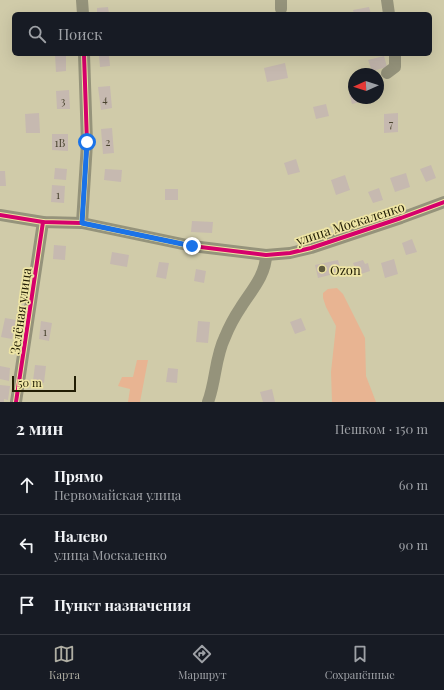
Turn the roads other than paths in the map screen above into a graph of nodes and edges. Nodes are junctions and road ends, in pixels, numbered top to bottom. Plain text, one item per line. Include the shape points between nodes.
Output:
1 (82, 0) edge
2 (387, 0) edge
3 (82, 12) edge
4 (389, 12) edge
5 (84, 56) edge
6 (395, 56) edge
7 (387, 74) dead end
8 (444, 202) edge
9 (0, 215) edge
10 (43, 222) junction
11 (82, 223) junction
12 (266, 255) junction
13 (16, 402) edge
14 (208, 402) edge

1 - 3 street
2 - 4 street
5 - 11 street via 87,142
6 - 7 street via 395,67
8 - 12 street, улица Москаленко via 311,248
9 - 10 street, улица Москаленко
10 - 11 street, улица Москаленко
10 - 13 street, Зелёная улица
11 - 12 street, улица Москаленко via 192,246
12 - 14 street via 260,278 224,337

